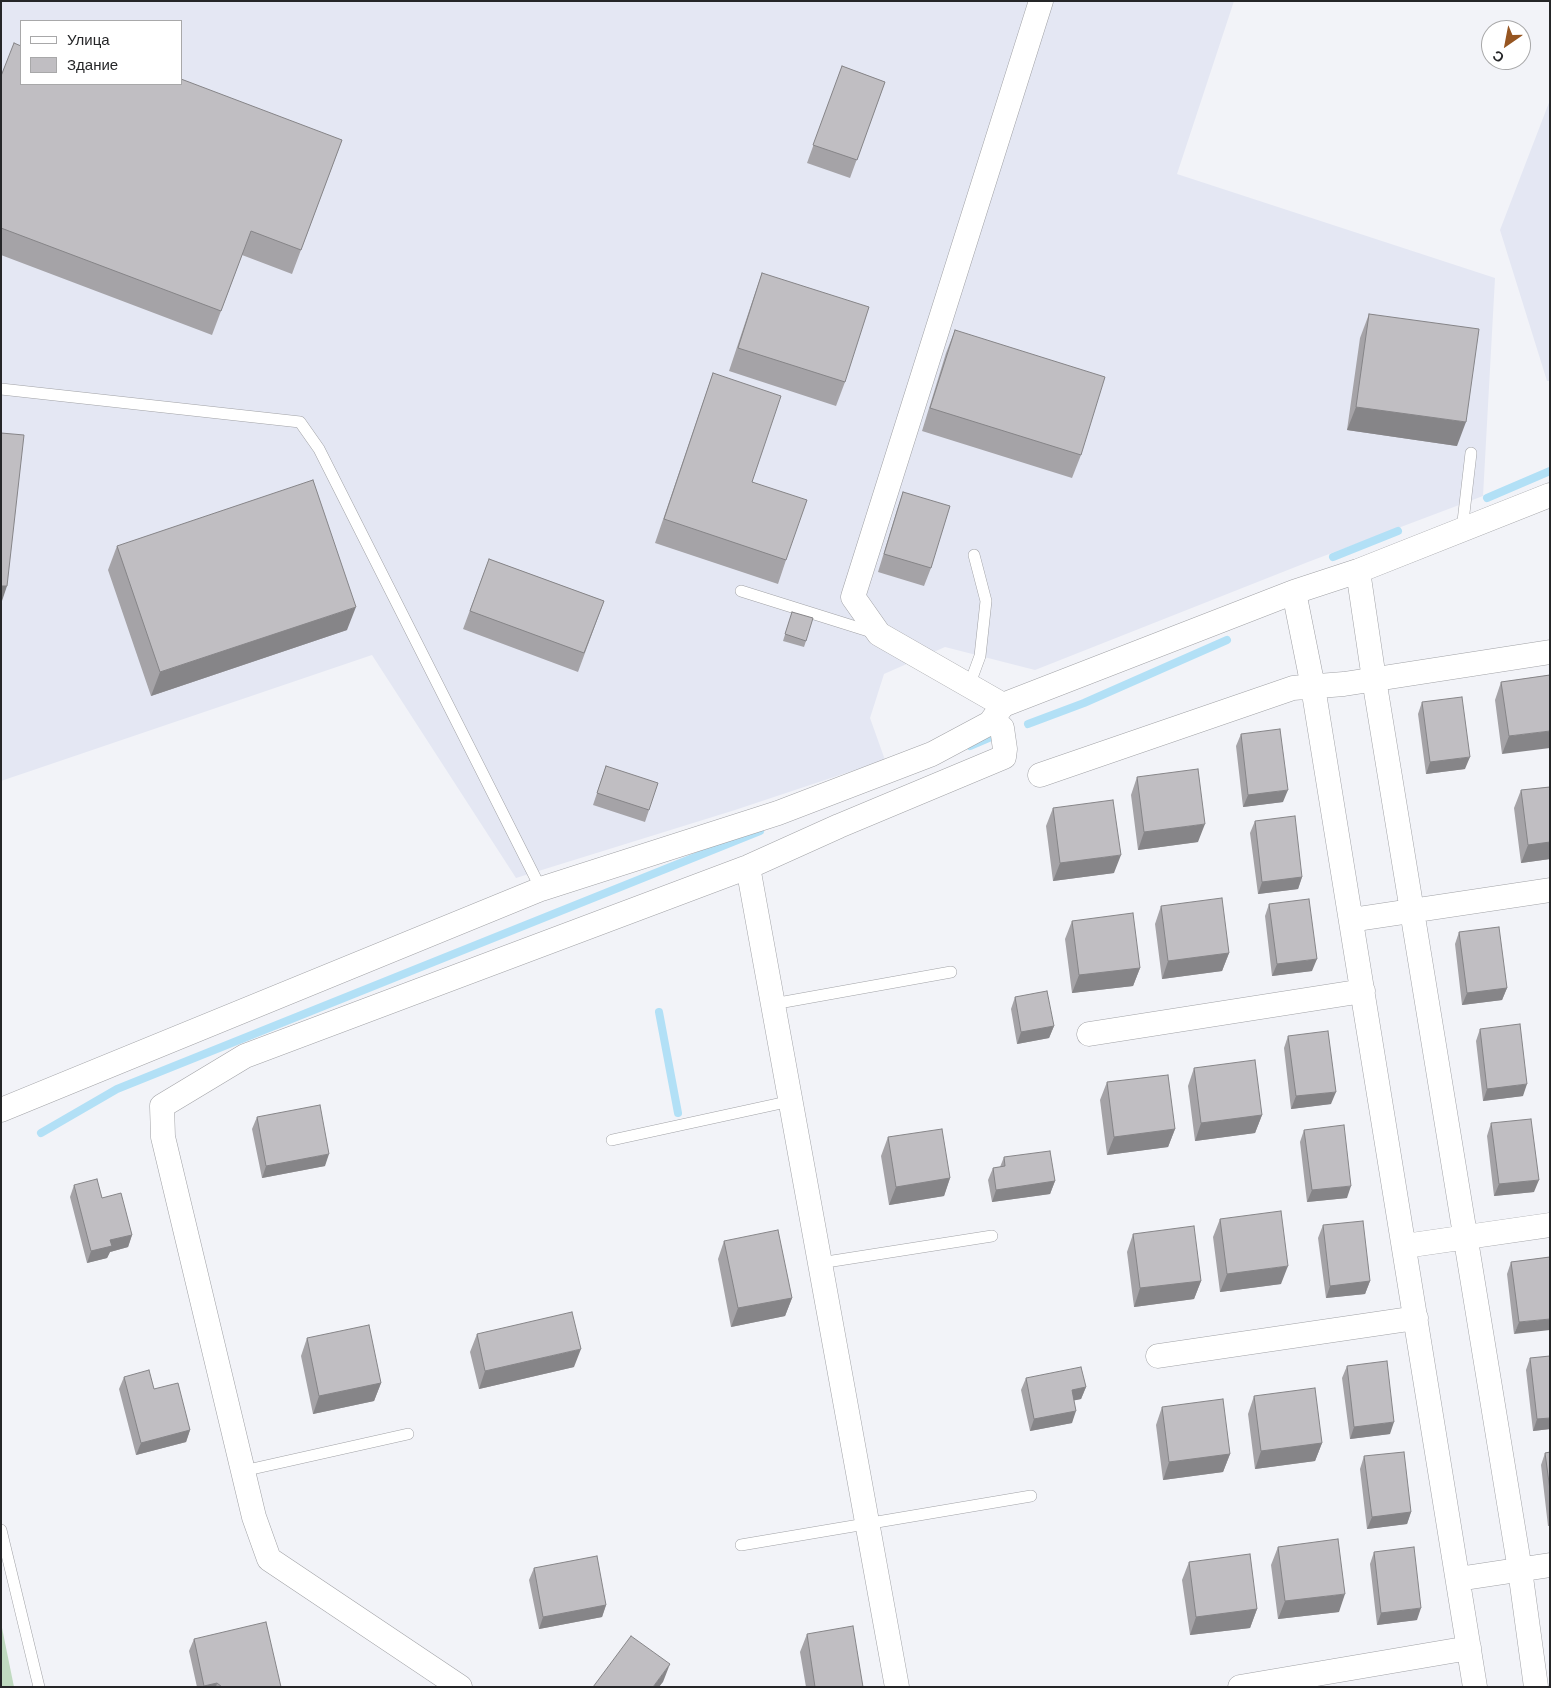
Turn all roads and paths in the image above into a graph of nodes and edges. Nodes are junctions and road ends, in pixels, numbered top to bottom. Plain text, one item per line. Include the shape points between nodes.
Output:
1 (1041, 1) edge
2 (1, 389) edge
3 (1470, 453) dead end
4 (1550, 495) edge
5 (1462, 530) junction
6 (974, 555) dead end
7 (1358, 571) junction
8 (741, 591) dead end
9 (1294, 592) junction
10 (879, 634) junction
11 (1550, 652) edge
12 (1374, 679) junction
13 (969, 686) junction
14 (1313, 686) junction
15 (996, 714) junction
16 (1040, 774) dead end
17 (748, 867) junction
18 (541, 889) junction
19 (1550, 890) edge
20 (1412, 911) junction
21 (1351, 920) junction
22 (951, 972) dead end
23 (1363, 991) junction
24 (773, 1004) junction
25 (1089, 1034) dead end
26 (791, 1101) junction
27 (1, 1110) edge
28 (612, 1140) dead end
29 (1550, 1225) edge
30 (992, 1236) dead end
31 (1465, 1238) junction
32 (1405, 1246) junction
33 (820, 1263) junction
34 (1416, 1318) junction
35 (1158, 1356) dead end
36 (408, 1434) dead end
37 (243, 1471) junction
38 (1031, 1496) dead end
39 (868, 1523) junction
40 (1, 1530) edge
41 (741, 1545) dead end
42 (1550, 1566) edge
43 (1520, 1570) junction
44 (1458, 1578) junction
45 (1469, 1648) junction
46 (39, 1687) edge
47 (460, 1687) edge
48 (897, 1687) edge
49 (1240, 1687) edge
50 (1475, 1687) edge
51 (1536, 1687) edge

1 - 10 street via 853,597
2 - 18 lane via 300,422 319,449
3 - 5 lane
4 - 5 street
5 - 7 street
6 - 13 lane via 986,601 980,656
7 - 9 street
7 - 12 street
8 - 10 lane
9 - 14 street
9 - 15 street
10 - 13 street
11 - 12 street
12 - 14 street
12 - 20 street
13 - 15 street
14 - 16 street via 1293,688
14 - 21 street
15 - 17 street via 1006,749 1004,757
15 - 18 street via 932,754 778,813
17 - 24 street
17 - 37 street via 244,1056 162,1106 163,1137
18 - 27 street
19 - 20 street
20 - 21 street
20 - 31 street
21 - 23 street
22 - 24 lane
23 - 25 street
23 - 32 street
24 - 26 street
26 - 28 lane
26 - 33 street
29 - 31 street
30 - 33 lane
31 - 32 street
31 - 43 street
32 - 34 street
33 - 39 street
34 - 35 street
34 - 44 street
36 - 37 lane
37 - 47 street via 269,1559
38 - 39 lane
39 - 41 lane
39 - 48 street
40 - 46 lane
42 - 43 street
43 - 44 street
43 - 51 street
44 - 45 street
45 - 49 street
45 - 50 street

